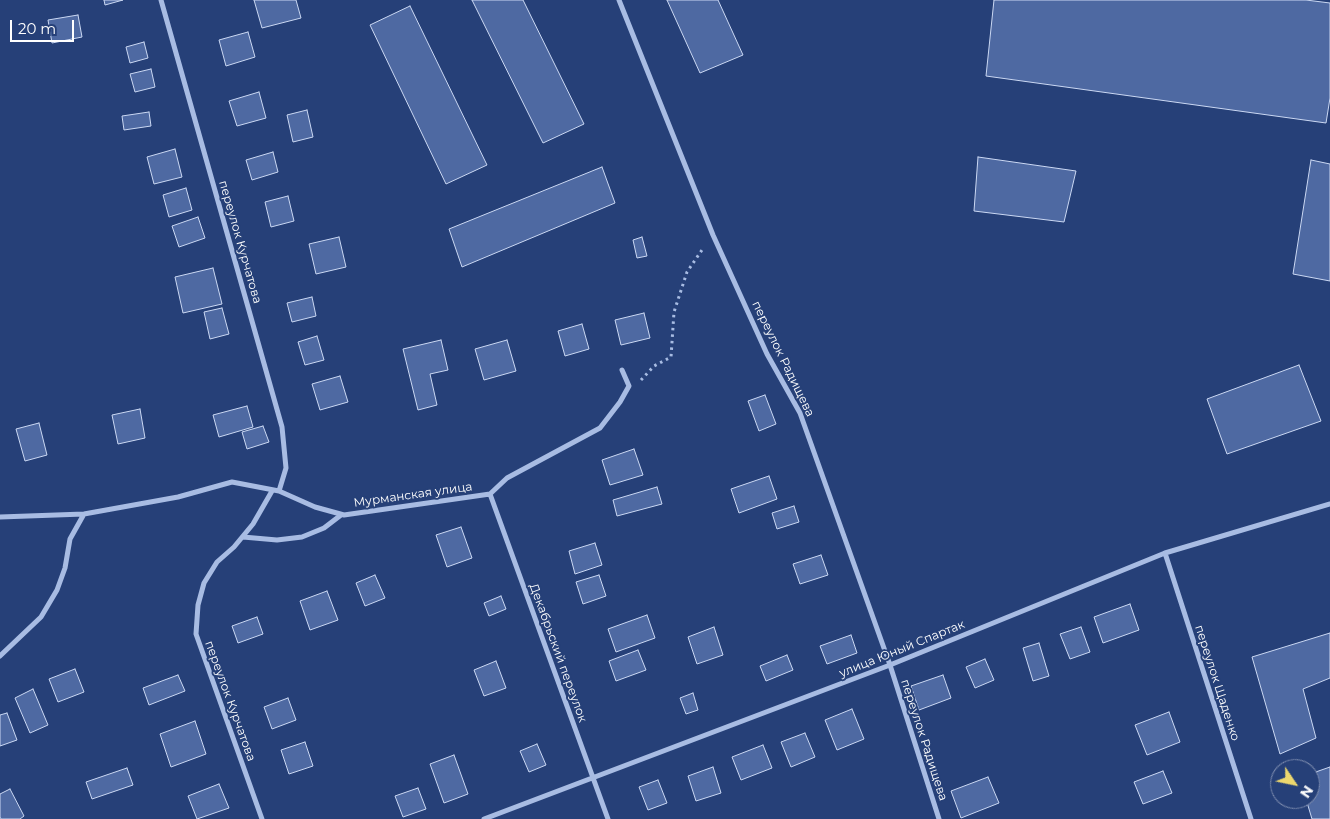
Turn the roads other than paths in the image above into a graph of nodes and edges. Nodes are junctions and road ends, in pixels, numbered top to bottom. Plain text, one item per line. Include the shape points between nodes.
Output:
1 (161, 0) edge
2 (619, 0) edge
3 (622, 370) dead end
4 (272, 490) junction
5 (279, 491) junction
6 (490, 494) junction
7 (1330, 504) edge
8 (84, 514) junction
9 (341, 514) junction
10 (0, 518) edge
11 (244, 536) junction
12 (1165, 553) junction
13 (0, 656) edge
14 (890, 665) junction
15 (594, 779) junction
16 (262, 819) edge
17 (484, 819) edge
18 (608, 819) edge
19 (939, 819) edge
20 (1251, 819) edge

1 - 5 street, переулок Курчатова via 282,427 286,468
2 - 14 street, переулок Радищева via 713,235 767,354 800,413
3 - 6 street, Мурманская улица via 629,386 600,428 507,478
4 - 5 street, Мурманская улица
4 - 8 street, Мурманская улица via 232,482 178,497
4 - 11 street, переулок Курчатова via 262,512
5 - 9 street, Мурманская улица
6 - 9 street, Мурманская улица
6 - 15 street, Декабрьский переулок
7 - 12 street, улица Юный Спартак
8 - 10 street, Мурманская улица
8 - 13 street via 70,539 57,590 41,617
9 - 11 street via 324,528 302,537 277,540
11 - 16 street, переулок Курчатова via 217,562 204,582 196,634
12 - 14 street, улица Юный Спартак
12 - 20 street, переулок Щаденко
14 - 15 street, улица Юный Спартак
14 - 19 street, переулок Радищева
15 - 17 street, улица Юный Спартак
15 - 18 street, Декабрьский переулок

